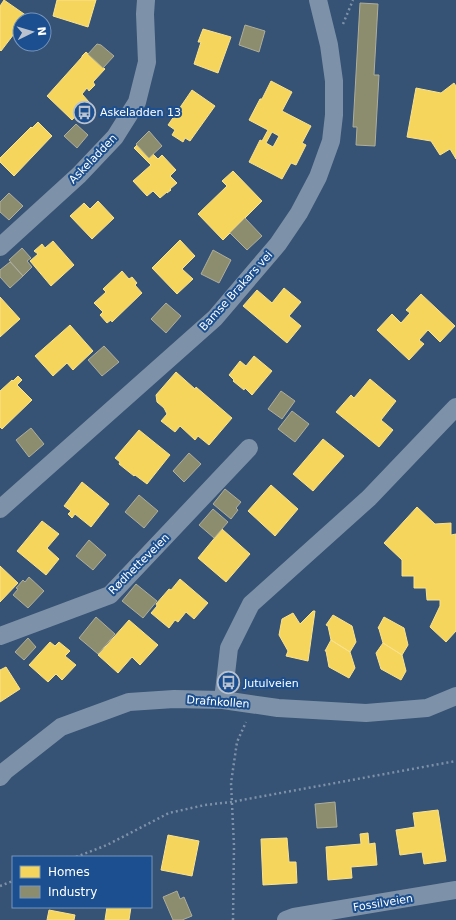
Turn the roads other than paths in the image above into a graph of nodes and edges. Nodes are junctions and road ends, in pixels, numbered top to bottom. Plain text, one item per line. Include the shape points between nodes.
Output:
1 (146, 0) edge
2 (318, 0) edge
3 (0, 247) edge
4 (456, 407) edge
5 (249, 448) dead end
6 (0, 509) edge
7 (0, 636) edge
8 (456, 696) edge
9 (223, 700) junction
10 (2, 771) edge
11 (456, 890) edge
12 (286, 920) edge

1 - 3 street, Askeladden via 147,62 137,102 115,137 79,175
2 - 6 street, Bamse Brakars vei via 329,45 334,81 334,115 331,141 318,178 299,213 278,244 214,318
4 - 9 street via 369,498 251,604 229,648
5 - 7 street, Rødhetteveien via 110,595
8 - 9 street, Drafnkollen via 427,708 366,713 278,708
9 - 10 street, Drafnkollen via 174,699 129,702 61,728
11 - 12 street, Fossilveien

